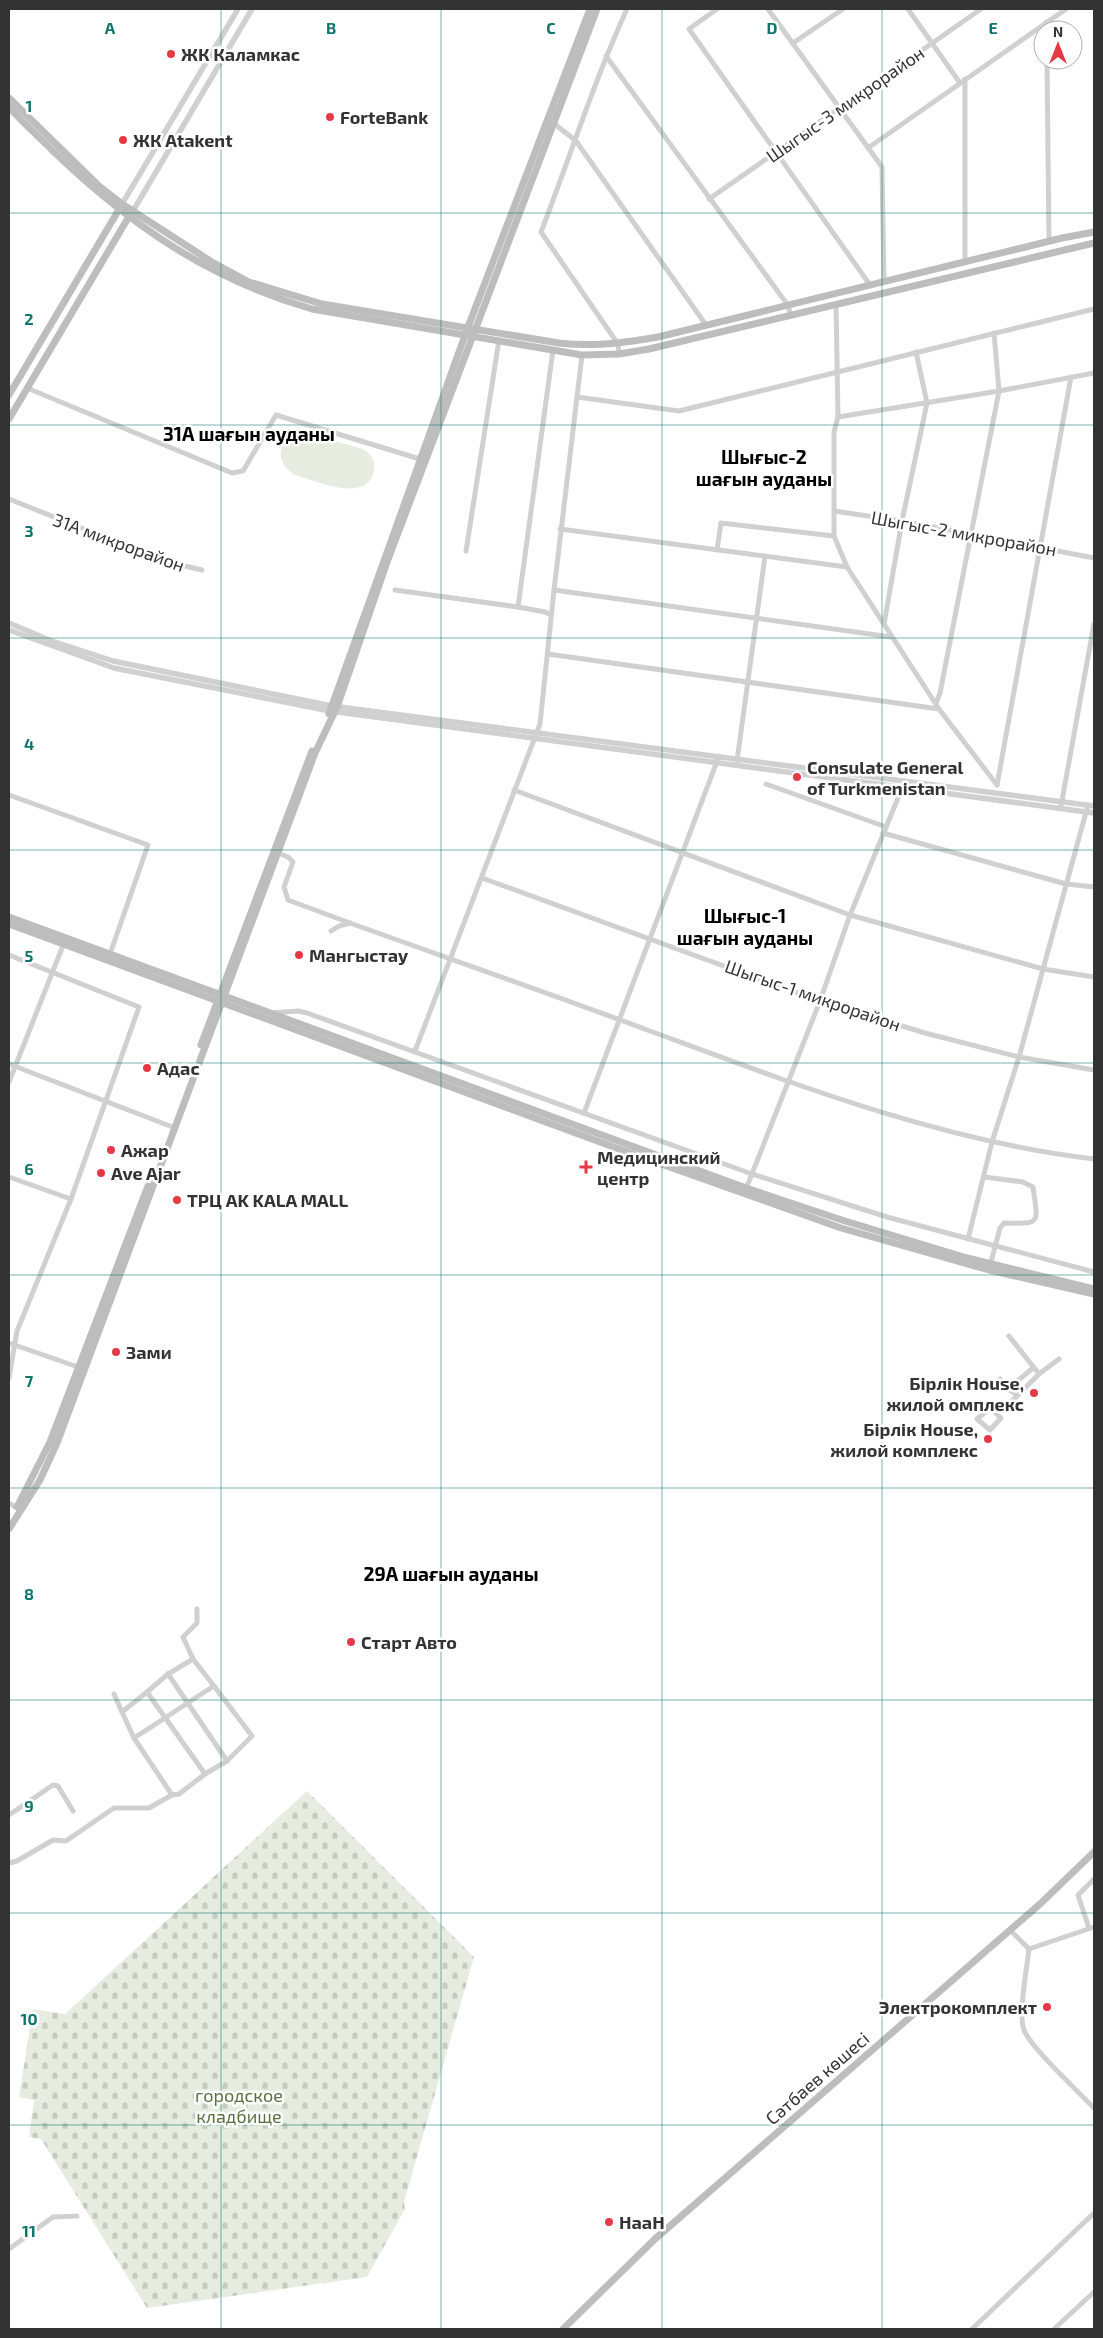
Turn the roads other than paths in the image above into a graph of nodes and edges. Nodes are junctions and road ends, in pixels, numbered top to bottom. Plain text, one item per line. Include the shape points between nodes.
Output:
1 (238, 9) edge
2 (252, 9) edge
3 (590, 9) edge
4 (597, 9) edge
5 (628, 9) edge
6 (717, 9) edge
7 (768, 9) edge
8 (843, 9) edge
9 (908, 9) edge
10 (981, 9) edge
11 (1066, 9) edge
12 (1049, 20) edge
13 (1033, 31) edge
14 (792, 43) junction
15 (932, 43) junction
16 (606, 56) junction
17 (1047, 70) edge
18 (965, 79) junction
19 (960, 83) junction
20 (9, 98) edge
21 (9, 107) edge
22 (839, 108) junction
23 (550, 120) junction
24 (576, 141) junction
25 (868, 148) junction
26 (776, 152) junction
27 (709, 199) junction
28 (120, 207) junction
29 (131, 214) junction
30 (1094, 232) edge
31 (1062, 238) junction
32 (1049, 242) junction
33 (1094, 243) edge
34 (1064, 249) junction
35 (965, 262) junction
36 (884, 282) junction
37 (870, 285) junction
38 (788, 304) junction
39 (836, 304) junction
40 (1094, 309) edge
41 (791, 315) junction
42 (706, 325) junction
43 (470, 331) junction
44 (994, 334) junction
45 (499, 340) junction
46 (618, 344) junction
47 (553, 350) junction
48 (916, 352) junction
49 (620, 354) junction
50 (582, 355) junction
51 (836, 372) junction
52 (1094, 373) edge
53 (1071, 377) junction
54 (27, 388) junction
55 (999, 391) junction
56 (9, 395) edge
57 (577, 397) junction
58 (927, 404) junction
59 (838, 417) junction
60 (9, 419) edge
61 (423, 460) junction
62 (9, 499) edge
63 (834, 511) junction
64 (902, 521) junction
65 (560, 529) junction
66 (971, 535) junction
67 (834, 536) junction
68 (1041, 547) junction
69 (717, 550) junction
70 (466, 551) dead end
71 (764, 556) junction
72 (1094, 558) edge
73 (847, 567) junction
74 (202, 570) dead end
75 (395, 590) dead end
76 (554, 590) junction
77 (518, 607) junction
78 (551, 615) junction
79 (756, 618) junction
80 (9, 623) edge
81 (1094, 624) edge
82 (884, 625) junction
83 (9, 630) edge
84 (891, 637) junction
85 (548, 654) junction
86 (749, 684) junction
87 (936, 704) junction
88 (334, 709) junction
89 (939, 709) junction
90 (535, 736) junction
91 (719, 759) junction
92 (737, 762) junction
93 (766, 784) dead end
94 (904, 784) junction
95 (997, 785) junction
96 (514, 790) junction
97 (995, 793) junction
98 (9, 795) edge
99 (994, 800) junction
100 (1062, 801) junction
101 (1091, 805) edge
102 (1061, 808) junction
103 (1086, 812) junction
104 (1094, 813) edge
105 (886, 827) junction
106 (883, 833) junction
107 (683, 853) junction
108 (278, 854) junction
109 (482, 878) junction
110 (1066, 884) junction
111 (1094, 887) edge
112 (850, 915) junction
113 (9, 917) edge
114 (350, 923) junction
115 (9, 924) edge
116 (331, 931) dead end
117 (651, 938) junction
118 (64, 941) junction
119 (9, 954) edge
120 (109, 958) junction
121 (451, 959) junction
122 (1043, 969) junction
123 (52, 972) junction
124 (1094, 978) edge
125 (220, 999) junction
126 (820, 1001) junction
127 (270, 1013) junction
128 (263, 1018) junction
129 (620, 1020) junction
130 (415, 1051) junction
131 (1019, 1057) junction
132 (9, 1064) edge
133 (15, 1066) junction
134 (1094, 1070) edge
135 (9, 1082) edge
136 (788, 1082) junction
137 (106, 1101) junction
138 (584, 1113) junction
139 (173, 1127) junction
140 (992, 1142) junction
141 (620, 1146) junction
142 (1094, 1159) edge
143 (752, 1174) junction
144 (9, 1177) edge
145 (984, 1177) junction
146 (745, 1191) junction
147 (71, 1199) junction
148 (968, 1240) junction
149 (995, 1246) junction
150 (990, 1267) junction
151 (1094, 1272) edge
152 (1094, 1289) edge
153 (1094, 1294) edge
154 (1009, 1336) dead end
155 (11, 1344) edge
156 (1059, 1359) dead end
157 (81, 1368) junction
158 (1033, 1368) junction
159 (1039, 1374) junction
160 (9, 1378) edge
161 (1000, 1379) dead end
162 (1008, 1389) junction
163 (1018, 1395) junction
164 (1006, 1407) dead end
165 (977, 1419) joint
166 (9, 1503) edge
167 (19, 1509) junction
168 (9, 1520) edge
169 (9, 1529) edge
170 (197, 1609) dead end
171 (194, 1659) junction
172 (168, 1674) junction
173 (214, 1686) junction
174 (147, 1692) junction
175 (114, 1694) dead end
176 (186, 1703) junction
177 (122, 1712) junction
178 (167, 1718) junction
179 (134, 1738) junction
180 (227, 1761) junction
181 (205, 1774) junction
182 (172, 1795) junction
183 (73, 1811) dead end
184 (9, 1815) edge
185 (1094, 1852) edge
186 (9, 1863) edge
187 (1094, 1879) edge
188 (1092, 1928) edge
189 (1010, 1930) junction
190 (1029, 1949) junction
191 (1094, 2108) edge
192 (1094, 2213) edge
193 (77, 2216) dead end
194 (9, 2249) edge
195 (1094, 2292) edge
196 (563, 2329) edge
197 (972, 2329) edge
198 (1054, 2329) edge

1 - 28 street
2 - 29 street
3 - 23 main road
4 - 23 main road
5 - 16 street
6 - 26 street via 689,29
7 - 14 street
8 - 14 street
9 - 15 street
10 - 15 street, Шыгыс-3 микрорайон
11 - 12 street
13 - 18 street
14 - 22 street
15 - 19 street
15 - 22 street, Шыгыс-3 микрорайон
16 - 24 street
16 - 27 street
17 - 32 street
18 - 19 street
18 - 35 street
19 - 25 street
20 - 28 main road
21 - 28 main road via 88,184
22 - 25 street
22 - 26 street, Шыгыс-3 микрорайон
23 - 24 street
23 - 43 main road
24 - 42 street
24 - 46 street via 541,232
25 - 36 street via 882,167
26 - 27 street, Шыгыс-3 микрорайон
26 - 37 street
27 - 38 street
28 - 29 main road
28 - 56 main road
29 - 43 main road via 218,274 276,298 312,309 375,321
29 - 54 main road
30 - 31 main road
31 - 32 main road
31 - 34 main road
32 - 35 main road
33 - 34 main road
34 - 39 main road
35 - 36 main road
36 - 37 main road
37 - 38 main road
38 - 41 street
38 - 42 main road
39 - 41 main road
39 - 51 street
40 - 44 street
41 - 49 main road
42 - 46 main road
43 - 45 main road
43 - 46 main road via 588,346
43 - 61 main road
44 - 48 street
44 - 55 street
45 - 47 main road
45 - 70 street
46 - 49 street
47 - 50 main road
47 - 77 street
48 - 51 street
48 - 58 street
49 - 50 main road
50 - 57 street
51 - 57 street via 679,411
51 - 59 street
52 - 53 street
53 - 55 street
53 - 68 street
54 - 60 main road
54 - 61 street via 232,473 243,471 276,415
55 - 58 street
55 - 66 street
57 - 65 street
58 - 59 street
58 - 64 street
59 - 63 street via 834,432
61 - 88 main road
62 - 74 street, 31А микрорайон via 146,554
63 - 64 street, Шыгыс-2 микрорайон
63 - 67 street
64 - 66 street, Шыгыс-2 микрорайон
64 - 82 street
65 - 69 street
65 - 76 street
66 - 68 street, Шыгыс-2 микрорайон
66 - 87 street
67 - 69 street via 721,523
67 - 73 street
68 - 72 street, Шыгыс-2 микрорайон
68 - 95 street
69 - 71 street
71 - 73 street
71 - 79 street
73 - 82 street
75 - 77 street
76 - 78 street
76 - 79 street
77 - 78 street
78 - 85 street
79 - 84 street
79 - 86 street
80 - 88 street via 113,661
81 - 100 street
82 - 84 street
83 - 88 street via 114,668
84 - 87 street
85 - 86 street
85 - 90 street via 540,724
86 - 89 street
86 - 92 street
87 - 89 street
88 - 90 street
88 - 108 main road
88 - 125 main road via 301,777
89 - 95 street
90 - 91 street
90 - 96 street
91 - 92 street
91 - 107 street
92 - 94 street
93 - 105 street
94 - 97 street
94 - 99 street
94 - 105 street
95 - 97 street
96 - 107 street
96 - 109 street
97 - 99 street
97 - 100 street
98 - 120 street via 148,845
99 - 102 street
100 - 101 street
100 - 102 street
101 - 103 street
102 - 103 street
103 - 104 street
103 - 110 street
105 - 106 street
106 - 110 street
106 - 112 street
107 - 112 street
107 - 117 street
108 - 114 street via 293,862 284,887 288,900
108 - 125 main road
109 - 117 street, Шыгыс-1 микрорайон
109 - 121 street
110 - 111 street
110 - 122 street
112 - 122 street
112 - 126 street
113 - 118 main road
114 - 116 street
114 - 121 street
115 - 118 main road
117 - 126 street, Шыгыс-1 микрорайон
117 - 129 street
118 - 120 main road
118 - 123 street
119 - 123 street
120 - 125 main road
121 - 129 street
121 - 130 street
122 - 124 street
122 - 131 street
123 - 133 street
123 - 137 street via 139,1007
125 - 127 main road
125 - 128 main road
125 - 139 main road
126 - 131 street, Шыгыс-1 микрорайон
126 - 136 street
127 - 128 street
127 - 130 street via 307,1013
127 - 141 main road
128 - 141 main road
129 - 136 street
129 - 138 street
130 - 138 street
131 - 134 street, Шыгыс-1 микрорайон
131 - 140 street
132 - 133 street
133 - 135 street
133 - 137 street
136 - 140 street
136 - 143 street
137 - 139 street
137 - 147 street
138 - 143 street
139 - 157 main road
140 - 142 street
140 - 145 street
141 - 146 main road
143 - 146 street
143 - 148 street
144 - 147 street
145 - 148 street
145 - 149 street via 1023,1182 1032,1187 1034,1222 1004,1223
146 - 150 main road via 869,1237
147 - 155 street
148 - 149 street
149 - 150 street
149 - 151 street
150 - 152 main road
150 - 153 main road
154 - 158 street
155 - 157 street
155 - 160 street
156 - 159 street
157 - 167 main road
158 - 159 street
158 - 162 street
159 - 163 street
161 - 162 street
162 - 163 street
163 - 164 street
165 - 165 street via 990,1430 1001,1418 990,1408
166 - 167 street
167 - 168 main road
167 - 169 main road
170 - 171 street via 196,1624 183,1637
171 - 172 street
171 - 173 street
172 - 174 street
172 - 176 street
173 - 176 street
173 - 180 street via 252,1736
174 - 177 street
174 - 178 street
175 - 177 street
176 - 178 street
176 - 180 street
177 - 179 street
178 - 179 street
178 - 181 street
179 - 182 street
180 - 181 street
181 - 182 street via 179,1794
182 - 186 street via 146,1808 114,1808 66,1841 53,1840
183 - 184 street via 58,1786 53,1785
185 - 189 main road, Сәтбаев көшесі
187 - 188 street via 1078,1895
188 - 190 street
189 - 190 street
189 - 196 main road, Сәтбаев көшесі via 655,2239
190 - 191 street via 1022,2018 1024,2030 1032,2043
192 - 197 street
193 - 194 street via 53,2217
195 - 198 street

